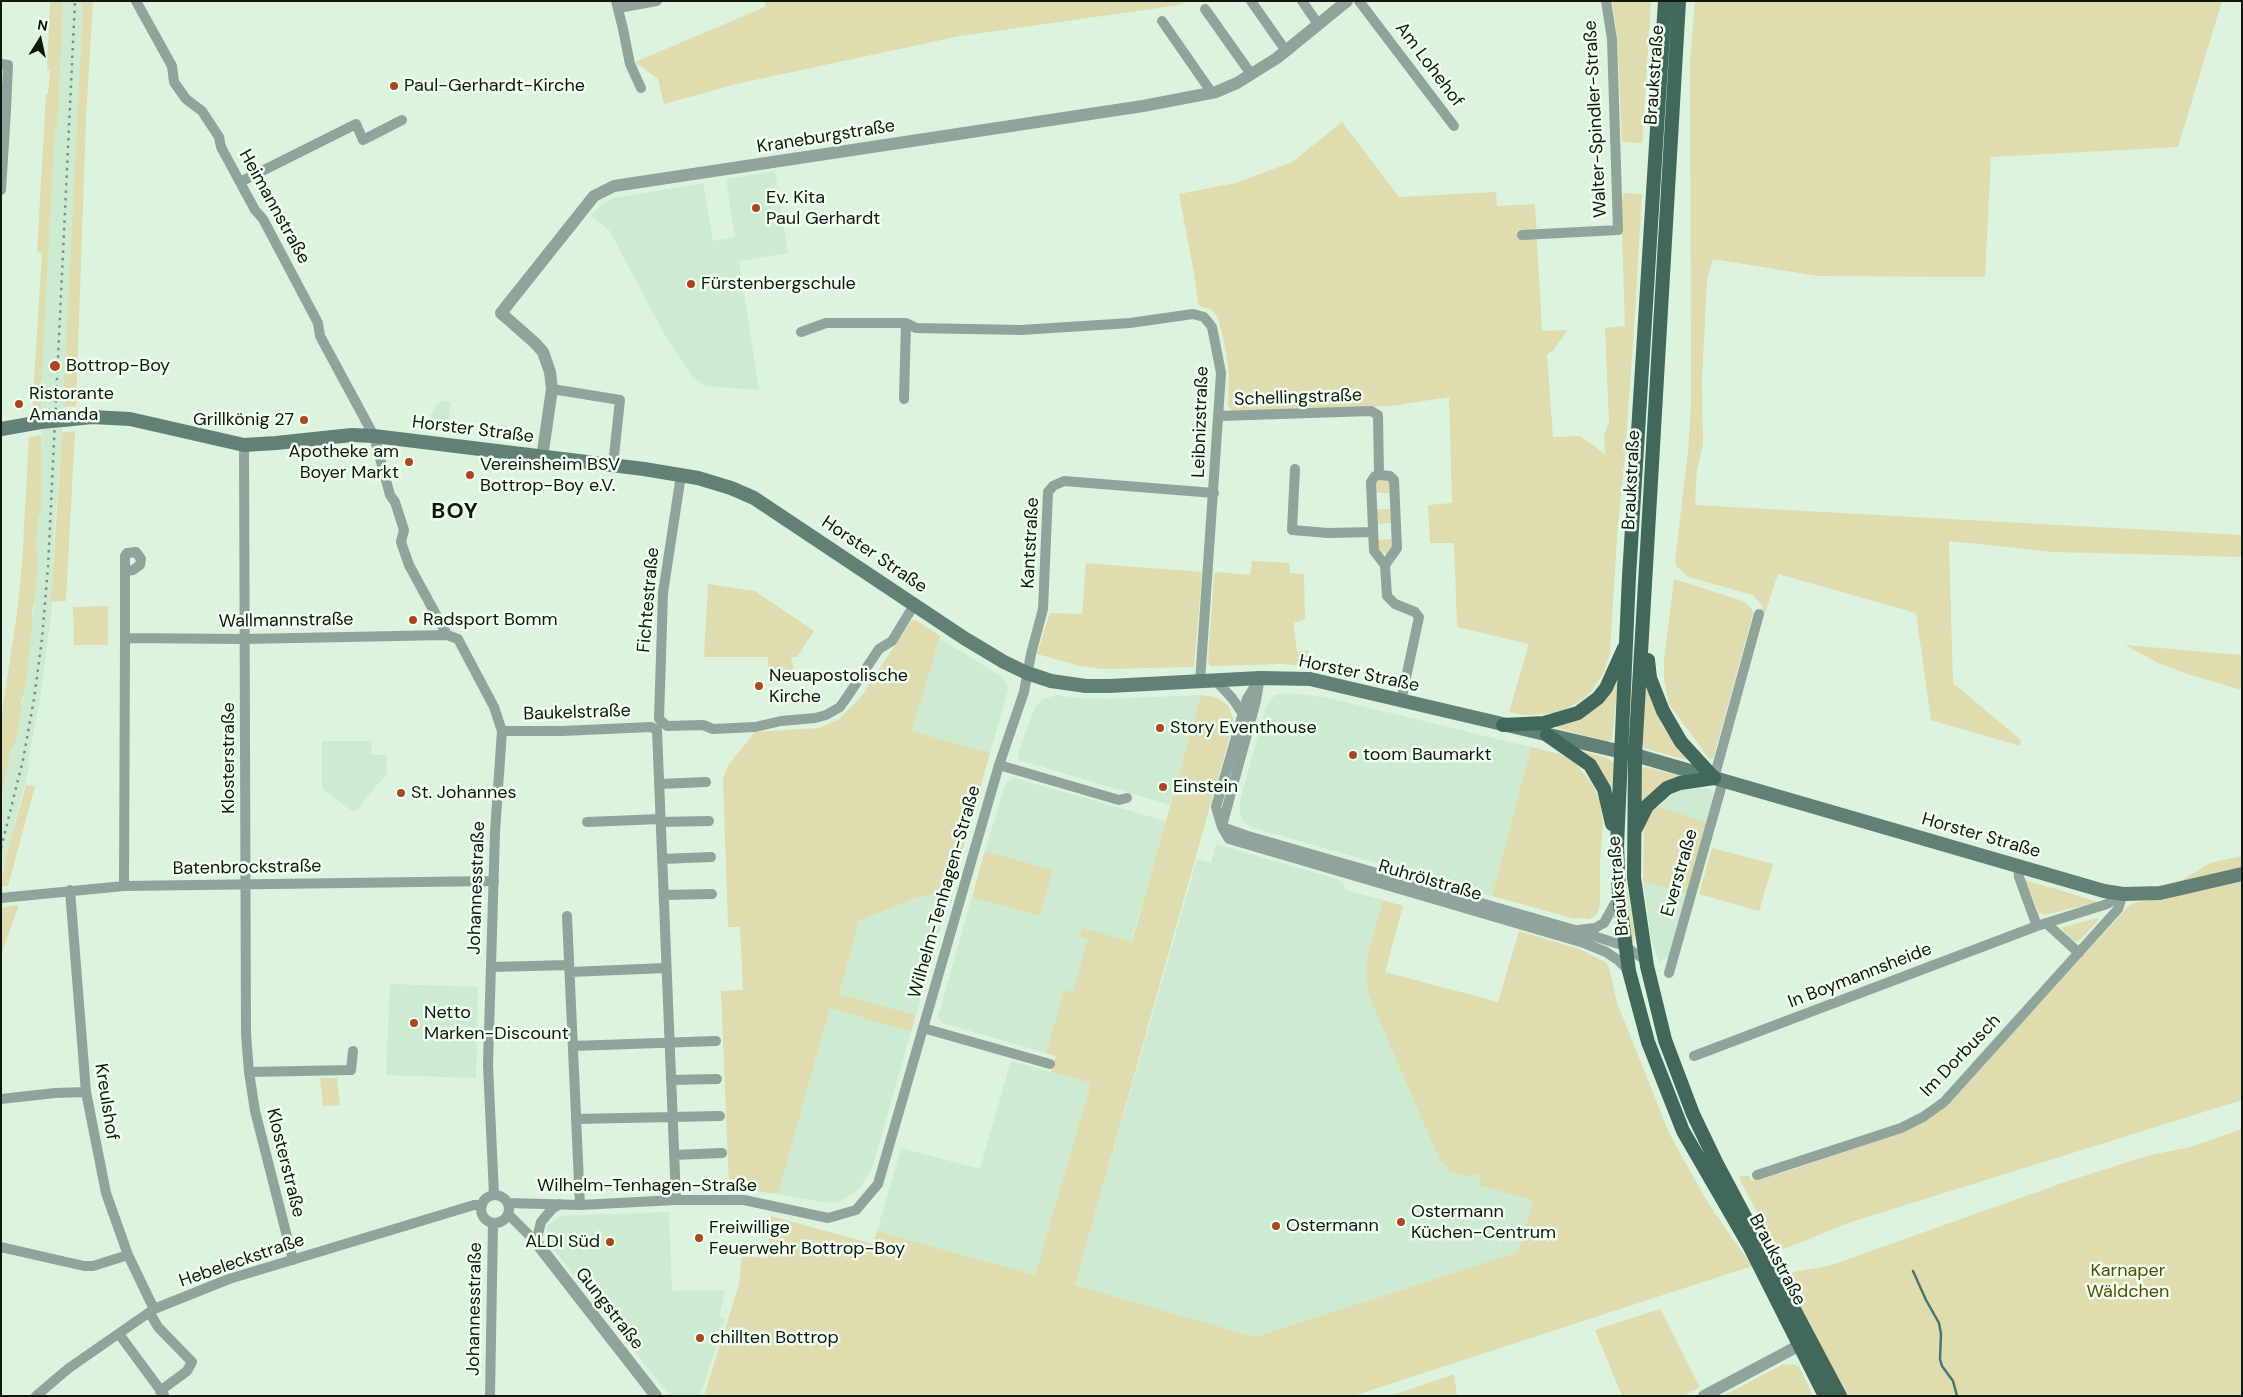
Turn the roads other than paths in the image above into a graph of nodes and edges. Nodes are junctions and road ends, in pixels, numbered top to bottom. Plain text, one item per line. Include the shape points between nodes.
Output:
1 (136, 1) edge
2 (657, 1) edge
3 (1251, 1) edge
4 (1302, 1) edge
5 (1347, 1) edge
6 (1359, 1) edge
7 (1606, 1) edge
8 (1664, 1) edge
9 (1679, 1) edge
10 (617, 5) edge
11 (1205, 8) dead end
12 (1162, 21) dead end
13 (1318, 24) junction
14 (1286, 51) junction
15 (1, 64) edge
16 (1251, 74) junction
17 (640, 88) dead end
18 (1212, 93) junction
19 (4, 110) edge
20 (402, 120) dead end
21 (1454, 126) dead end
22 (240, 182) junction
23 (1, 190) edge
24 (1522, 235) dead end
25 (906, 323) junction
26 (801, 332) dead end
27 (552, 389) junction
28 (904, 399) dead end
29 (1219, 416) junction
30 (1, 429) edge
31 (374, 436) junction
32 (244, 445) junction
33 (542, 458) junction
34 (613, 465) junction
35 (1295, 469) dead end
36 (681, 475) junction
37 (1380, 475) junction
38 (1214, 494) junction
39 (1373, 532) junction
40 (1385, 565) junction
41 (125, 571) dead end
42 (914, 605) junction
43 (1759, 614) dead end
44 (1643, 624) junction
45 (447, 635) junction
46 (125, 638) junction
47 (245, 639) junction
48 (1627, 641) junction
49 (1027, 673) junction
50 (1260, 678) junction
51 (1216, 681) junction
52 (1200, 682) junction
53 (1401, 701) junction
54 (1243, 714) junction
55 (1503, 725) junction
56 (502, 731) junction
57 (1547, 735) junction
58 (1621, 752) junction
59 (1635, 755) junction
60 (999, 765) junction
61 (1719, 780) junction
62 (706, 782) dead end
63 (659, 784) junction
64 (1127, 798) dead end
65 (660, 821) junction
66 (709, 821) dead end
67 (588, 822) dead end
68 (1222, 827) junction
69 (1633, 833) junction
70 (1617, 846) junction
71 (711, 857) dead end
72 (662, 859) junction
73 (2018, 866) junction
74 (2242, 874) edge
75 (494, 881) junction
76 (245, 885) junction
77 (124, 886) junction
78 (70, 890) junction
79 (712, 894) dead end
80 (2123, 894) junction
81 (664, 895) junction
82 (1618, 896) junction
83 (6, 898) edge
84 (567, 916) dead end
85 (2042, 924) junction
86 (1575, 930) junction
87 (1625, 946) junction
88 (2079, 953) junction
89 (1646, 960) junction
90 (491, 967) junction
91 (666, 968) junction
92 (570, 969) junction
93 (1629, 971) junction
94 (1669, 973) dead end
95 (923, 1028) junction
96 (716, 1041) dead end
97 (669, 1042) junction
98 (573, 1046) junction
99 (353, 1051) dead end
100 (1694, 1056) dead end
101 (1050, 1064) dead end
102 (248, 1072) junction
103 (717, 1079) dead end
104 (671, 1080) junction
105 (86, 1092) junction
106 (1, 1099) edge
107 (720, 1116) dead end
108 (672, 1117) junction
109 (576, 1119) junction
110 (722, 1153) dead end
111 (674, 1155) junction
112 (1757, 1175) dead end
113 (494, 1195) junction
114 (676, 1200) junction
115 (508, 1202) junction
116 (560, 1204) junction
117 (482, 1205) junction
118 (580, 1205) junction
119 (508, 1214) junction
120 (493, 1223) junction
121 (536, 1242) junction
122 (1, 1247) edge
123 (128, 1255) junction
124 (293, 1260) junction
125 (152, 1311) junction
126 (119, 1334) junction
127 (1800, 1345) junction
128 (162, 1393) edge
129 (36, 1396) edge
130 (490, 1396) edge
131 (656, 1396) edge
132 (1704, 1396) edge
133 (1825, 1396) edge
134 (1840, 1396) edge

1 - 22 street, Heimannstraße via 172,66 174,82 186,99 202,112 219,137
2 - 10 street
3 - 14 street
4 - 13 street
5 - 13 street, Kraneburgstraße
6 - 21 street, Am Lohehof
7 - 24 street, Walter-Spindler-Straße via 1612,48 1618,230
8 - 48 main road, Braukstraße via 1628,576
9 - 44 main road, Braukstraße
10 - 17 street via 630,64
11 - 16 street
12 - 18 street
13 - 14 street, Kraneburgstraße
14 - 16 street, Kraneburgstraße
15 - 19 street via 8,65
16 - 18 street, Kraneburgstraße
18 - 27 street, Kraneburgstraße via 614,186 594,196 501,313 543,352
19 - 23 street
20 - 22 street via 363,140 356,124
22 - 31 street, Heimannstraße via 297,282 318,323 320,336
25 - 26 street, Leibnizstraße via 826,323
25 - 28 street
25 - 29 street, Leibnizstraße via 916,328 1021,330 1130,323 1193,314 1204,317 1212,327 1218,352 1221,373
27 - 33 street
27 - 34 street via 620,400
29 - 37 street, Schellingstraße via 1371,411 1378,415
29 - 38 street, Leibnizstraße
30 - 32 main road, Horster Straße, bridge via 92,417 130,419
31 - 32 main road, Horster Straße via 352,435
31 - 33 main road, Horster Straße
31 - 45 street, Johannesstraße via 390,495 404,530 401,542 409,565
32 - 47 street, Klosterstraße
33 - 34 main road, Horster Straße
34 - 36 main road, Horster Straße
35 - 39 street via 1292,530
36 - 42 main road, Horster Straße via 714,482 754,498
36 - 42 street, Fichtestraße via 664,593 659,719 667,726 755,727 826,715 840,707 879,650 892,641
37 - 39 street via 1371,482
37 - 40 street via 1394,480 1396,548
38 - 49 street, Kantstraße via 1070,481 1053,486 1047,500 1043,609
38 - 52 street, Leibnizstraße
39 - 40 street via 1374,551
40 - 53 street via 1387,596 1419,617
41 - 46 street
42 - 49 main road, Horster Straße
43 - 61 street
44 - 59 main road, Braukstraße
44 - 61 main road via 1650,678 1663,710 1681,742
45 - 47 street, Wallmannstraße
45 - 56 street, Johannesstraße via 458,639 494,707
46 - 47 street, Wallmannstraße
46 - 77 street
47 - 76 street, Klosterstraße
48 - 55 main road via 1606,688 1578,714 1544,723
48 - 58 main road, Braukstraße
49 - 52 main road, Horster Straße via 1051,681 1086,686
49 - 60 street, Wilhelm-Tenhagen-Straße via 1024,692
50 - 51 main road, Horster Straße
50 - 53 main road, Horster Straße via 1310,680
50 - 54 street via 1247,699
50 - 68 street
51 - 52 main road, Horster Straße
51 - 54 street
53 - 55 main road, Horster Straße
54 - 68 street via 1216,807
55 - 57 main road, Horster Straße
56 - 63 street, Baukelstraße via 654,728 658,734
56 - 75 street, Johannesstraße
57 - 58 main road, Horster Straße
57 - 70 main road via 1576,754 1593,771 1604,789
58 - 59 main road, Horster Straße
58 - 70 main road, Braukstraße
59 - 61 main road, Horster Straße
59 - 69 main road, Braukstraße
60 - 64 street via 1119,800
60 - 95 street, Wilhelm-Tenhagen-Straße
61 - 69 main road via 1680,783 1667,788 1647,806
61 - 73 main road, Horster Straße
61 - 94 street, Everstraße
62 - 63 street
63 - 65 street
65 - 66 street
65 - 67 street
65 - 72 street
68 - 86 street, Ruhrölstraße
68 - 93 street, Ruhrölstraße via 1229,839 1584,943 1606,952
69 - 89 main road, Braukstraße via 1634,878
70 - 82 main road, Braukstraße
71 - 72 street
72 - 81 street
73 - 80 main road, Horster Straße
73 - 85 street via 2019,878
74 - 80 main road, Horster Straße via 2160,893
75 - 76 street, Batenbrockstraße
75 - 90 street, Johannesstraße
76 - 77 street, Batenbrockstraße
76 - 102 street, Klosterstraße
77 - 78 street, Batenbrockstraße
78 - 83 street, Batenbrockstraße
78 - 105 street, Kreulshof
79 - 81 street
80 - 85 street, In Boymannsheide via 2107,904
80 - 88 street, Im Dorbusch via 2118,909
81 - 91 street
82 - 86 street, Braukstraße via 1604,922 1594,928
82 - 87 main road, Braukstraße
84 - 92 street
85 - 88 street
85 - 100 street, In Boymannsheide
86 - 87 street, Braukstraße
87 - 89 street, Braukstraße
87 - 93 main road, Braukstraße
88 - 112 street, Im Dorbusch via 1944,1102 1924,1117 1901,1128
89 - 134 main road, Braukstraße via 1665,1040 1693,1114
90 - 92 street
90 - 113 street, Johannesstraße via 488,1071
91 - 92 street
91 - 97 street
92 - 98 street
93 - 127 main road, Braukstraße via 1648,1042 1683,1130 1750,1247
95 - 101 street
95 - 114 street, Wilhelm-Tenhagen-Straße via 878,1184 856,1210 828,1218 744,1200
96 - 97 street
97 - 98 street
97 - 104 street
98 - 109 street
99 - 102 street via 351,1070
102 - 124 street, Klosterstraße via 265,1157
103 - 104 street
104 - 108 street
105 - 106 street
105 - 123 street, Kreulshof via 106,1193
107 - 108 street
108 - 109 street
108 - 111 street
109 - 118 street
110 - 111 street
111 - 114 street
113 - 115 street
113 - 117 street via 485,1199
114 - 118 street, Wilhelm-Tenhagen-Straße
115 - 116 street, Wilhelm-Tenhagen-Straße
115 - 119 street
116 - 118 street, Wilhelm-Tenhagen-Straße
116 - 121 street via 541,1222
117 - 120 street, Johannesstraße via 483,1216
117 - 124 street, Hebeleckstraße
119 - 120 street, Johannesstraße via 500,1222
119 - 121 street, Gungstraße
120 - 130 street, Johannesstraße
121 - 131 street, Gungstraße
122 - 123 street via 84,1266
123 - 125 street, Kreulshof
124 - 125 street, Hebeleckstraße via 229,1279
125 - 126 street, Hebeleckstraße
125 - 128 street, Kreulshof via 158,1328 192,1362 187,1371
126 - 128 street
126 - 129 street, Hebeleckstraße via 69,1368
127 - 132 street
127 - 133 main road, Braukstraße

